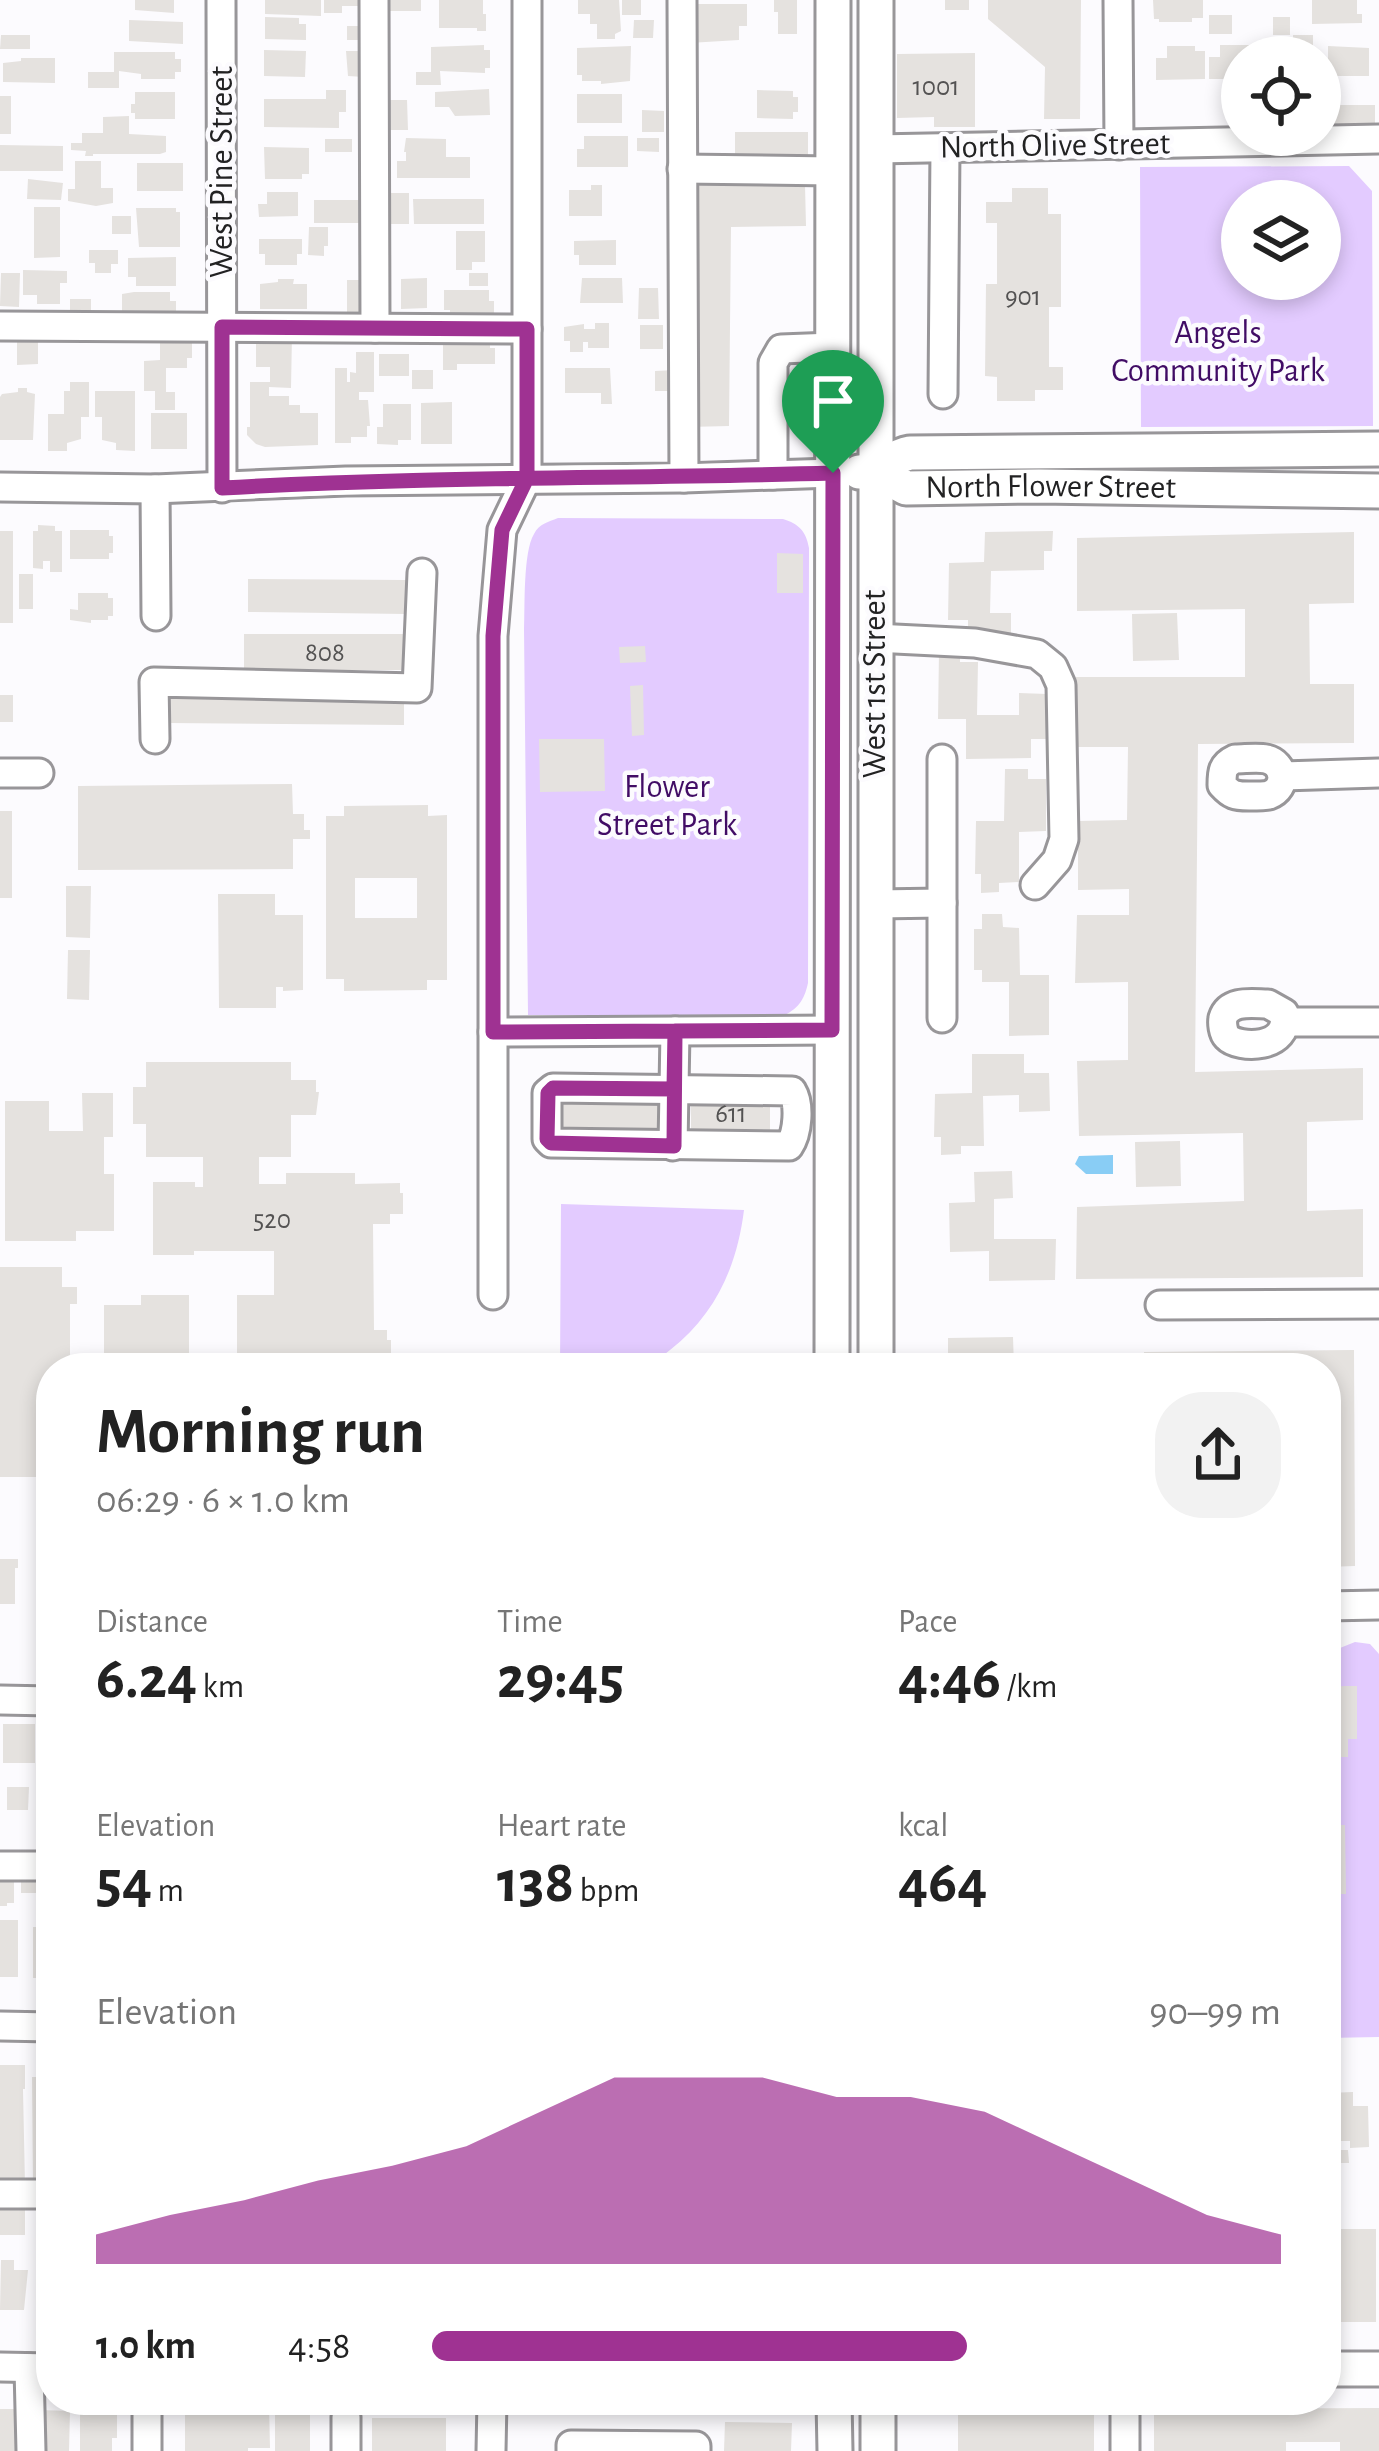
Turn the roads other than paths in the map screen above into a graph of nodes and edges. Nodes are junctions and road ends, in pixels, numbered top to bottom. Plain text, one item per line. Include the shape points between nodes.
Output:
1 (221, 0) edge
2 (374, 0) edge
3 (527, 0) edge
4 (682, 0) edge
5 (876, 0) edge
6 (1118, 0) edge
7 (833, 16) edge
8 (1379, 139) edge
9 (1119, 146) junction
10 (945, 148) junction
11 (876, 149) junction
12 (682, 169) junction
13 (833, 171) junction
14 (0, 326) edge
15 (222, 327) junction
16 (374, 328) junction
17 (527, 329) junction
18 (833, 347) junction
19 (944, 394) dead end
20 (1379, 449) edge
21 (874, 471) junction
22 (833, 473) junction
23 (772, 475) junction
24 (527, 478) junction
25 (683, 478) junction
26 (0, 487) edge
27 (222, 488) junction
28 (155, 489) junction
29 (1379, 490) edge
30 (422, 573) dead end
31 (156, 616) dead end
32 (875, 638) junction
33 (155, 739) dead end
34 (942, 759) dead end
35 (0, 773) edge
36 (39, 773) dead end
37 (1379, 773) edge
38 (1283, 776) dead end
39 (1035, 885) dead end
40 (942, 902) junction
41 (876, 904) junction
42 (942, 1018) dead end
43 (1286, 1022) dead end
44 (1379, 1022) edge
45 (832, 1030) junction
46 (675, 1031) junction
47 (493, 1032) junction
48 (674, 1089) junction
49 (674, 1146) junction
50 (493, 1295) dead end
51 (1379, 1304) edge
52 (1160, 1305) dead end
53 (832, 1353) edge
54 (876, 1353) edge
55 (1379, 1605) edge
56 (1341, 1606) edge
57 (0, 1700) edge
58 (36, 1701) edge
59 (0, 1866) edge
60 (36, 1866) edge
61 (0, 2026) edge
62 (36, 2026) edge
63 (0, 2194) edge
64 (36, 2194) edge
65 (0, 2367) edge
66 (36, 2368) edge
67 (1341, 2369) edge
68 (1379, 2369) edge
69 (36, 2410) edge
70 (147, 2415) edge
71 (492, 2415) edge
72 (834, 2415) edge
73 (878, 2415) edge
74 (1126, 2415) edge
75 (346, 2417) dead end
76 (32, 2451) edge
77 (148, 2451) edge
78 (346, 2451) edge
79 (491, 2451) edge
80 (571, 2451) edge
81 (696, 2451) edge
82 (835, 2451) edge
83 (878, 2451) edge
84 (1125, 2451) edge

1 - 15 street, West Pine Street
2 - 16 street
3 - 17 street
4 - 12 street
5 - 11 main road, West 1st Street
6 - 9 street
7 - 11 main road via 851,132
7 - 13 main road, West 1st Street
8 - 9 street, North Olive Street
9 - 10 street, North Olive Street
10 - 11 street, North Olive Street
10 - 19 street
11 - 21 main road, West 1st Street
12 - 13 street
12 - 25 street
13 - 18 main road, West 1st Street
14 - 15 street
15 - 16 street
15 - 27 street, West Pine Street
16 - 17 street
17 - 24 street
18 - 22 main road, West 1st Street
18 - 23 street via 781,350 773,363
20 - 21 main road, North Flower Street via 910,453
21 - 22 main road
21 - 29 main road, North Flower Street via 906,488
21 - 32 main road, West 1st Street
22 - 23 street
22 - 45 main road, West 1st Street
23 - 25 street
24 - 25 street
24 - 27 street
24 - 47 street via 502,530 493,636
26 - 28 street
27 - 28 street
28 - 31 street
30 - 33 street via 417,688 154,682
32 - 39 street via 975,643 1037,654 1053,667 1061,685 1064,839
32 - 41 main road, West 1st Street
34 - 40 street
35 - 36 street
37 - 38 street
40 - 41 street
40 - 42 street
41 - 54 main road, West 1st Street
43 - 44 street
45 - 46 street
45 - 53 main road, West 1st Street
46 - 47 street
46 - 48 street
47 - 50 street
48 - 49 street
48 - 49 street via 796,1096 789,1146
48 - 49 street via 553,1088 547,1116 551,1143
51 - 52 street
55 - 56 street
57 - 58 street
59 - 60 street
61 - 62 street
63 - 64 street
65 - 66 street
67 - 68 main road
69 - 76 street
70 - 77 street
71 - 79 street
72 - 82 main road
73 - 83 main road
74 - 84 street
75 - 78 street
80 - 81 street

